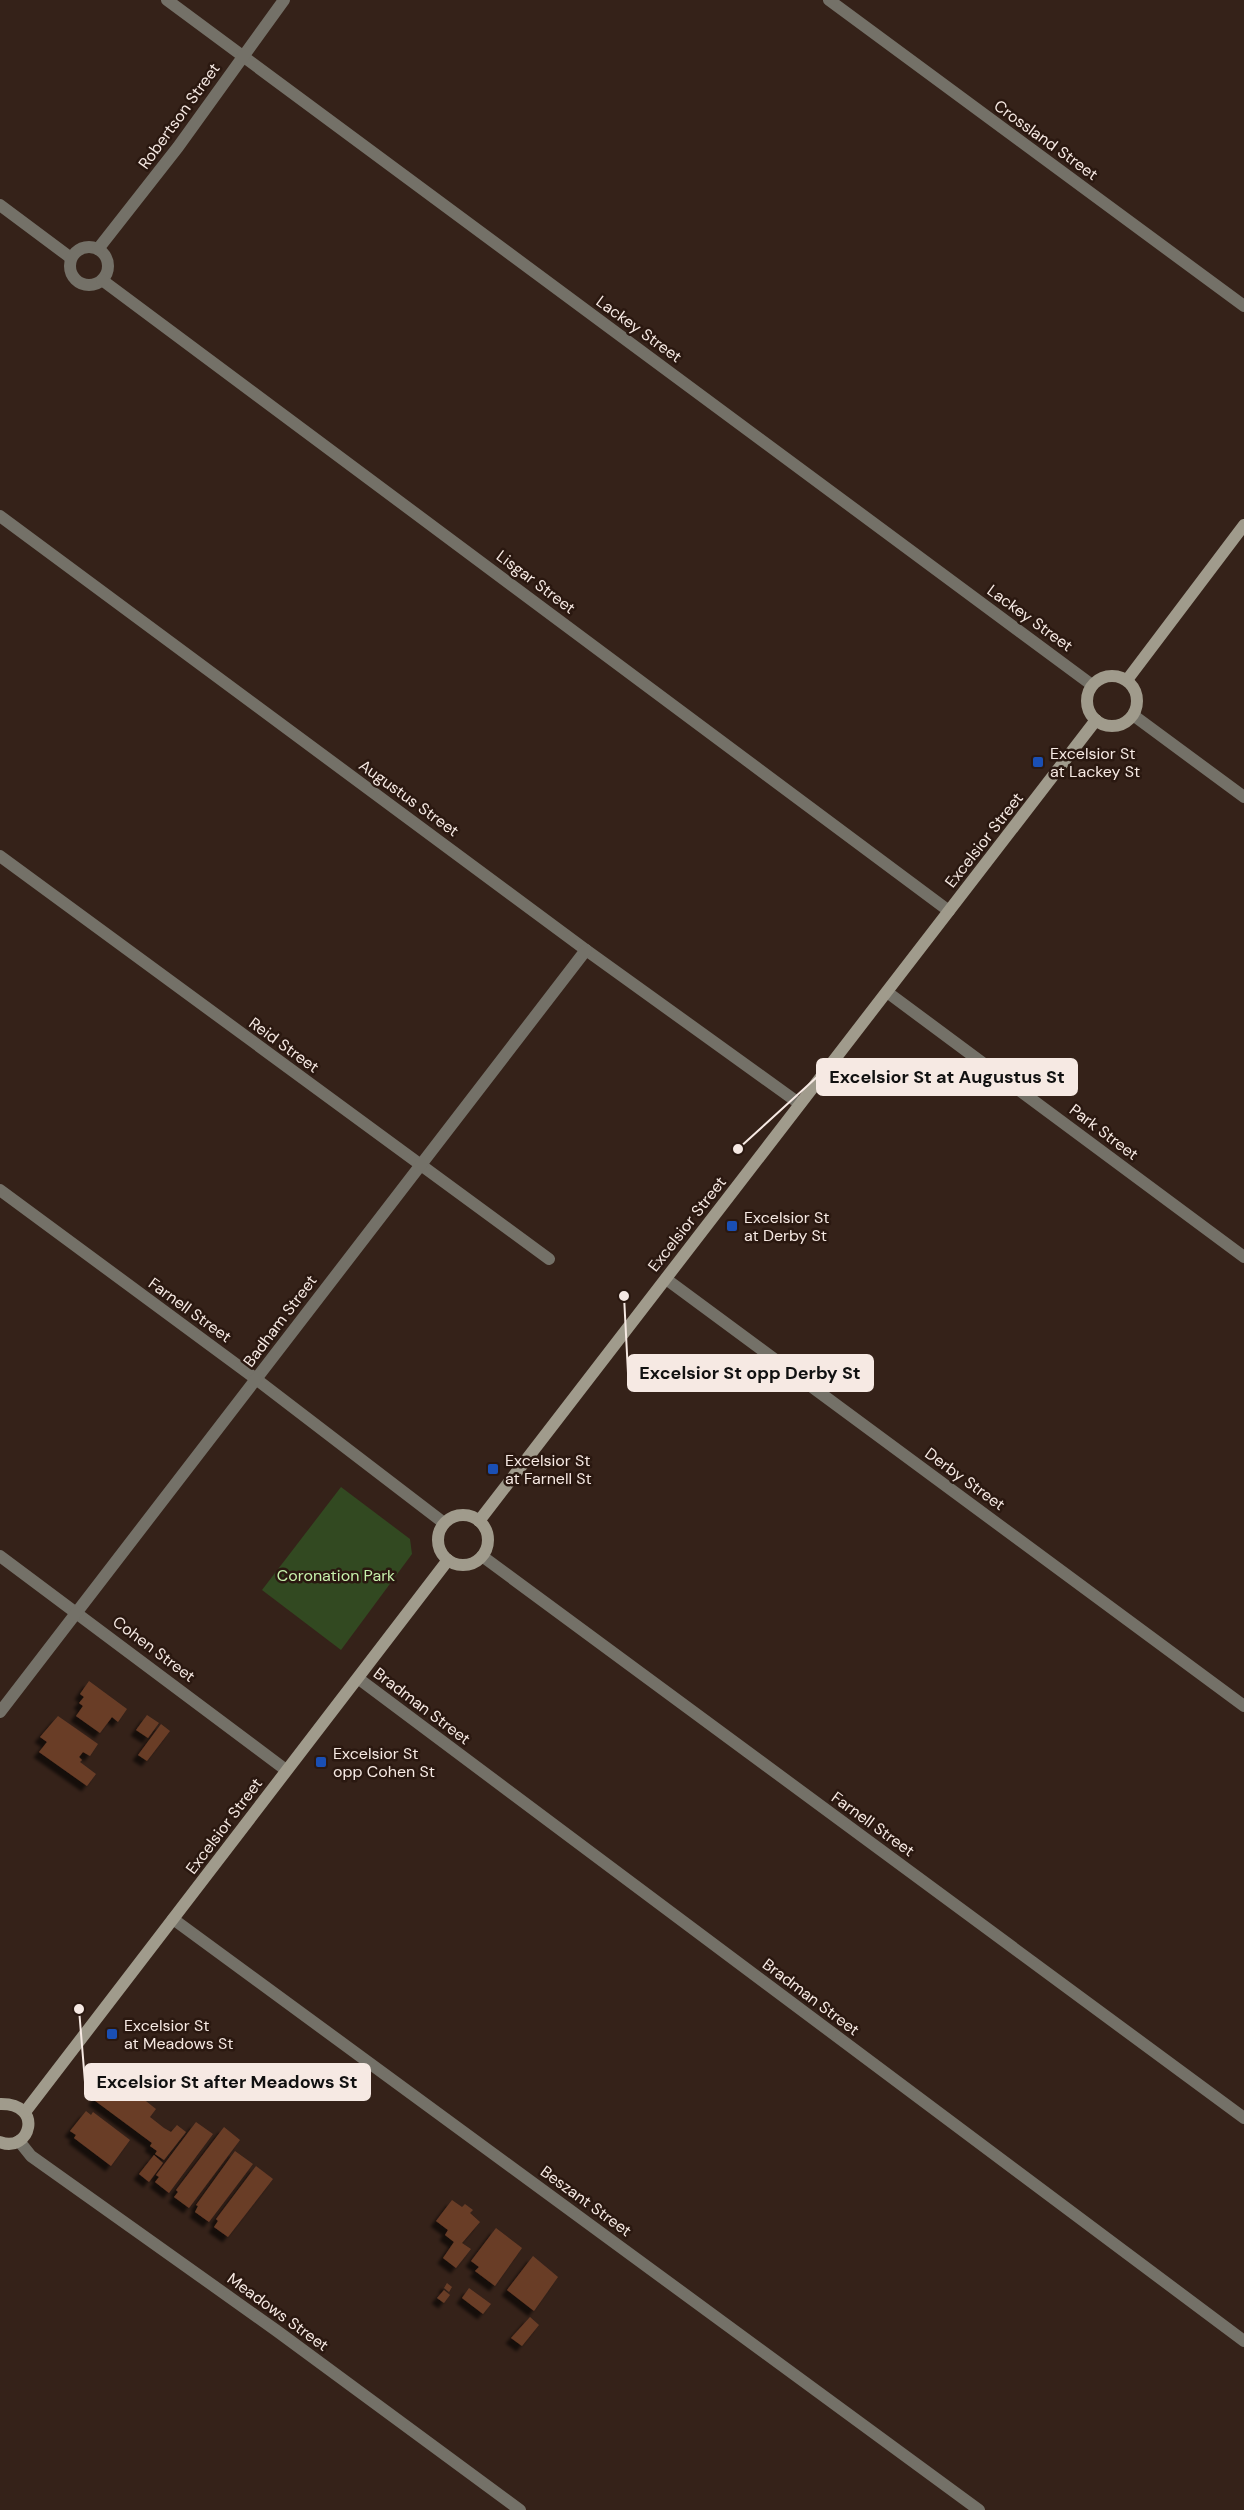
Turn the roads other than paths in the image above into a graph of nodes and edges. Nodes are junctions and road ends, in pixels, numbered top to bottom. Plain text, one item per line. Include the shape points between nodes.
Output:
1 (167, 0) edge
2 (284, 0) edge
3 (829, 0) edge
4 (242, 57) junction
5 (0, 205) edge
6 (98, 249) junction
7 (71, 258) junction
8 (102, 280) junction
9 (1244, 306) edge
10 (0, 516) edge
11 (1244, 525) edge
12 (1126, 680) junction
13 (1092, 685) junction
14 (1132, 715) junction
15 (1096, 720) junction
16 (1244, 797) edge
17 (0, 856) edge
18 (950, 911) junction
19 (586, 950) junction
20 (887, 992) junction
21 (800, 1104) junction
22 (420, 1166) junction
23 (0, 1190) edge
24 (1244, 1257) edge
25 (549, 1259) dead end
26 (666, 1279) junction
27 (256, 1379) junction
28 (479, 1521) junction
29 (444, 1523) junction
30 (0, 1556) edge
31 (482, 1556) junction
32 (448, 1560) junction
33 (77, 1612) junction
34 (359, 1680) junction
35 (1244, 1706) edge
36 (0, 1712) edge
37 (286, 1770) junction
38 (173, 1919) junction
39 (0, 2104) edge
40 (25, 2112) junction
41 (1244, 2118) edge
42 (19, 2141) junction
43 (0, 2142) edge
44 (1244, 2341) edge
45 (519, 2510) edge
46 (978, 2510) edge

1 - 4 street, Lackey Street
2 - 4 street, Robertson Street
3 - 9 street, Crossland Street
4 - 6 street, Robertson Street
4 - 13 street, Lackey Street
5 - 7 street
6 - 7 street via 80,249
6 - 8 street via 108,264
7 - 8 street via 70,271 77,282 90,286
8 - 18 street, Lisgar Street
10 - 19 street, Augustus Street
11 - 12 street
12 - 13 street via 1112,675
12 - 14 street via 1137,700
13 - 15 street via 1086,699
14 - 15 street via 1120,724
14 - 16 street
15 - 18 street, Excelsior Street
17 - 22 street, Reid Street
18 - 20 street, Excelsior Street
19 - 21 street, Augustus Street
19 - 22 street, Badham Street
20 - 21 street, Excelsior Street
20 - 24 street, Park Street
21 - 26 street, Excelsior Street
22 - 25 street, Reid Street
22 - 27 street, Badham Street
23 - 27 street, Farnell Street
26 - 28 street, Excelsior Street
26 - 35 street, Derby Street
27 - 29 street, Farnell Street
27 - 33 street, Badham Street
28 - 29 street via 457,1515
28 - 31 street via 488,1542
29 - 32 street via 438,1539
30 - 33 street, Cohen Street
31 - 32 street via 470,1564
31 - 41 street, Farnell Street
32 - 34 street, Excelsior Street
33 - 36 street, Badham Street
33 - 37 street, Cohen Street
34 - 37 street, Excelsior Street
34 - 44 street, Bradman Street
37 - 38 street, Excelsior Street
38 - 40 street, Excelsior Street
38 - 46 street, Beszant Street
39 - 40 street
40 - 42 street via 28,2127
42 - 43 street
42 - 45 street, Meadows Street via 32,2156

